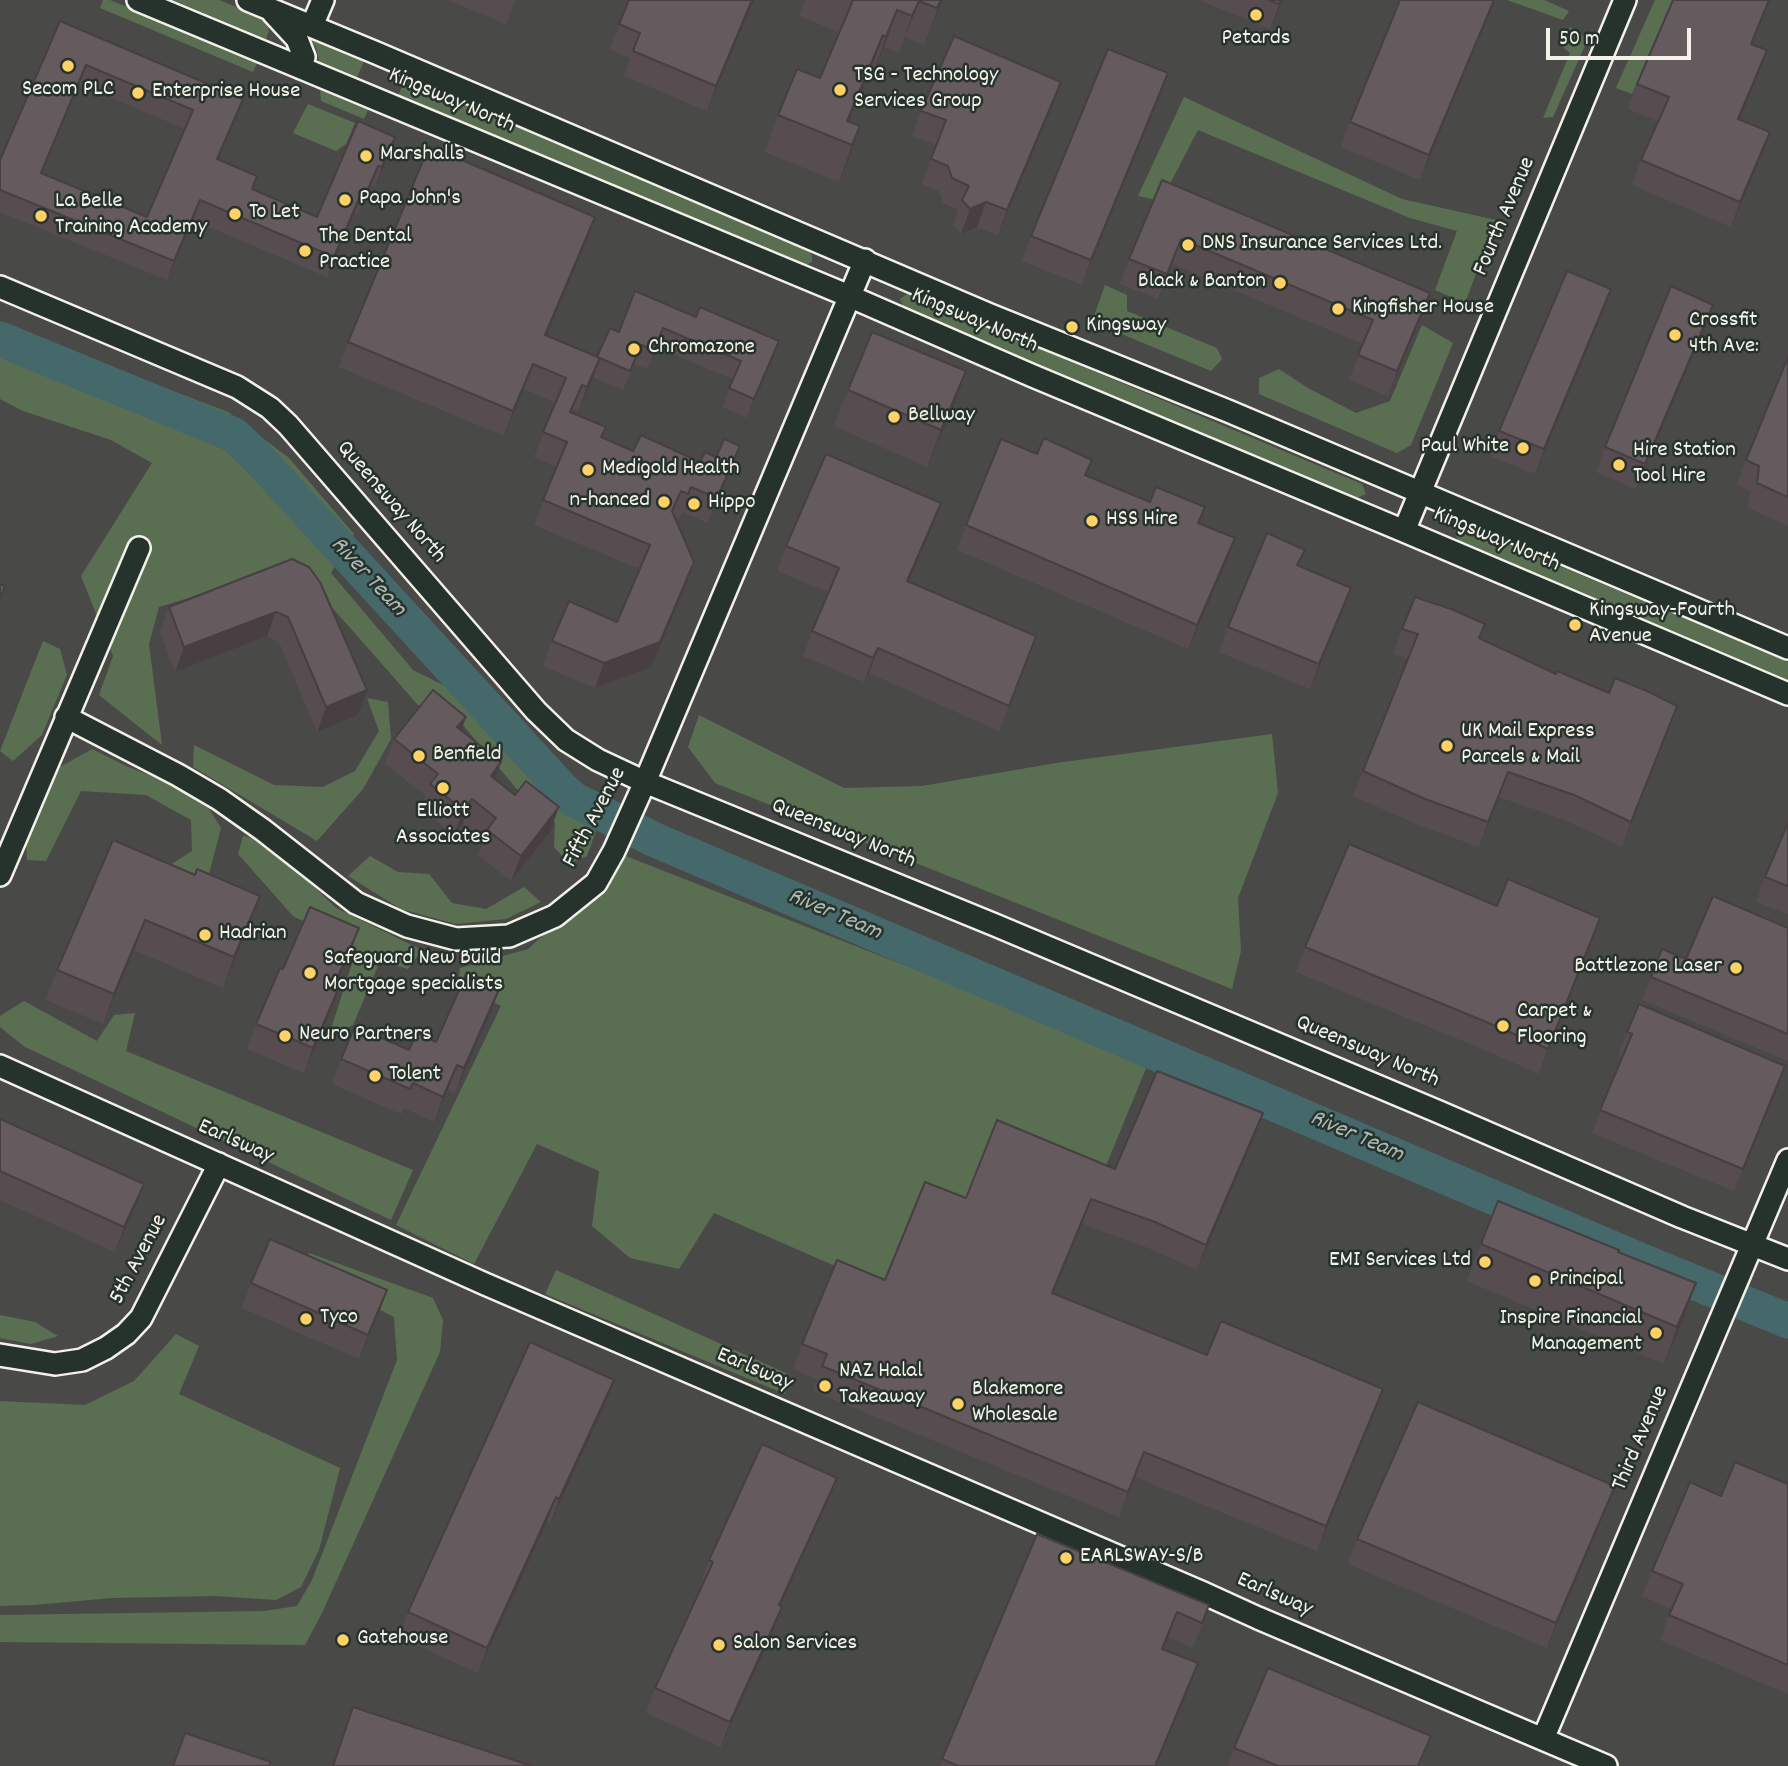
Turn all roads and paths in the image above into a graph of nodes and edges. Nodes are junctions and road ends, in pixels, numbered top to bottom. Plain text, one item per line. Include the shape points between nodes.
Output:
1 (138, 0) edge
2 (248, 0) edge
3 (323, 0) edge
4 (1625, 0) edge
5 (269, 9) junction
6 (312, 26) junction
7 (301, 68) junction
8 (865, 260) junction
9 (0, 287) edge
10 (849, 296) junction
11 (1419, 492) junction
12 (1404, 531) junction
13 (139, 548) dead end
14 (1788, 648) edge
15 (1788, 694) edge
16 (66, 717) junction
17 (645, 782) junction
18 (0, 875) edge
19 (0, 1066) edge
20 (1788, 1160) edge
21 (219, 1164) junction
22 (1753, 1244) junction
23 (1788, 1259) edge
24 (0, 1355) edge
25 (1543, 1739) junction
26 (1606, 1766) edge

1 - 7 street, Kingsway North
2 - 5 street, Kingsway North
3 - 6 street
4 - 11 street, Fourth Avenue
5 - 6 street, Kingsway North
5 - 7 street via 298,40 304,57
6 - 8 street, Kingsway North
7 - 10 street, Kingsway North
8 - 10 street, Fifth Avenue
8 - 11 street, Kingsway North
9 - 17 street, Queensway North via 228,383 270,408 536,711 566,740
10 - 12 street, Kingsway North
10 - 17 street, Fifth Avenue
11 - 12 street, Fourth Avenue
11 - 14 street, Kingsway North
12 - 15 street, Kingsway North
13 - 16 street
16 - 17 street, Fifth Avenue via 219,799 356,903 407,926 456,939 509,936 555,916 596,883
16 - 18 street
17 - 22 street, Queensway North
19 - 21 street, Earlsway
20 - 22 street, Third Avenue
21 - 24 street, 5th Avenue via 141,1318 126,1334 82,1360 55,1364
21 - 25 street, Earlsway via 485,1284
22 - 23 street, Queensway North
22 - 25 street, Third Avenue
25 - 26 street, Earlsway

